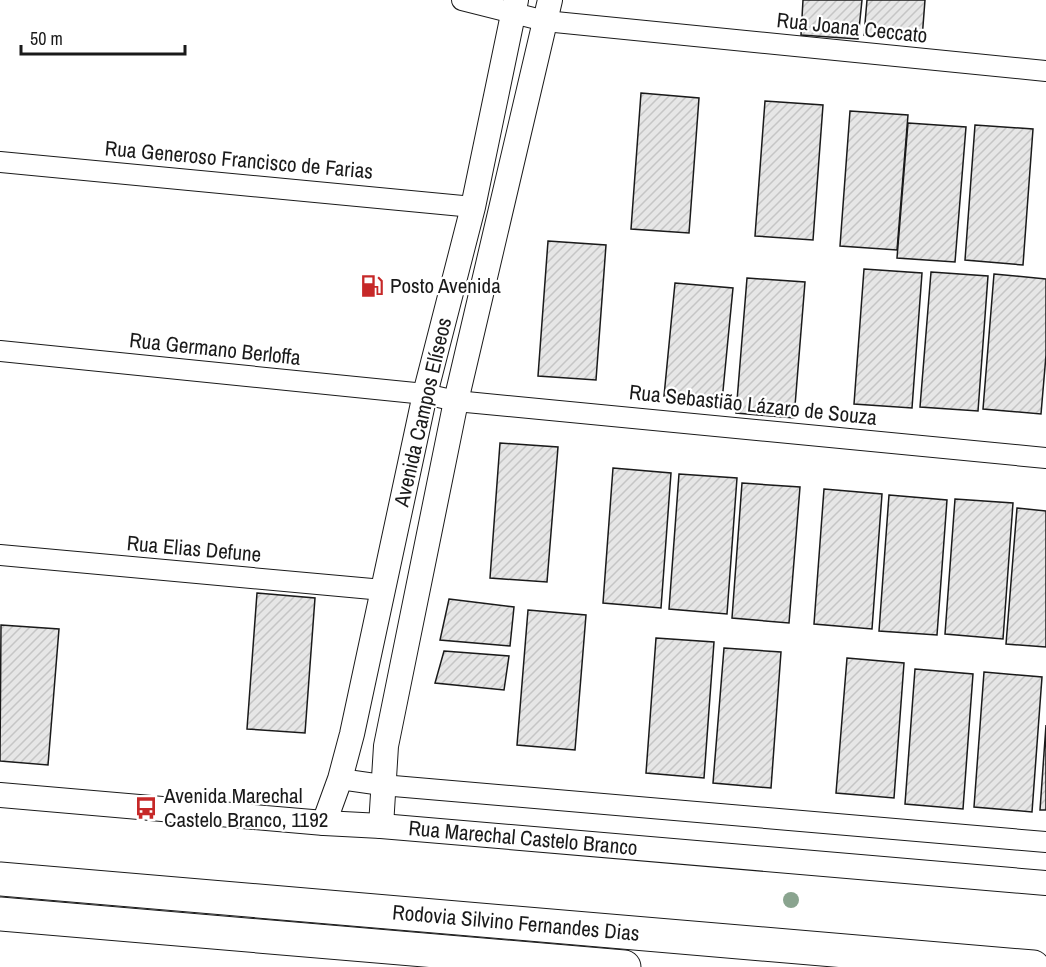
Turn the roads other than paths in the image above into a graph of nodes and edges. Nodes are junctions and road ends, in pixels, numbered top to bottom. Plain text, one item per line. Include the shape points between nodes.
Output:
1 (462, 0) edge
2 (515, 6) edge
3 (547, 11) edge
4 (1046, 71) edge
5 (0, 162) edge
6 (473, 207) junction
7 (0, 351) edge
8 (425, 394) junction
9 (456, 401) junction
10 (1046, 458) edge
11 (0, 555) edge
12 (383, 590) junction
13 (340, 779) junction
14 (382, 785) junction
15 (0, 795) edge
16 (324, 823) junction
17 (381, 826) junction
18 (1046, 842) edge
19 (0, 879) edge
20 (1046, 883) edge
21 (0, 914) edge
22 (976, 962) junction
23 (1046, 962) edge
24 (624, 967) edge
25 (1033, 967) edge

1 - 2 street, Rua Joana Ceccato
2 - 3 street, Rua Joana Ceccato
2 - 6 street, Avenida Campos Elíseos
3 - 4 street, Rua Joana Ceccato
3 - 9 street, Avenida Campos Elíseos
5 - 6 street, Rua Generoso Francisco de Farias
6 - 8 street, Avenida Campos Elíseos
7 - 8 street, Rua Germano Berloffa
8 - 9 street, Rua Germano Berloffa
8 - 12 street, Avenida Campos Elíseos
9 - 10 street, Rua Sebastião Lázaro de Souza
9 - 14 street, Avenida Campos Elíseos via 386,746
11 - 12 street, Rua Elias Defune
12 - 13 street, Avenida Campos Elíseos
13 - 14 street, Rua Marechal Castelo Branco
13 - 16 street, Avenida Campos Elíseos
14 - 17 street, Avenida Campos Elíseos
14 - 18 street, Rua Marechal Castelo Branco
15 - 16 street, Rua Marechal Castelo Branco
16 - 17 street, Rua Marechal Castelo Branco
17 - 20 street, Rua Marechal Castelo Branco
19 - 22 highway, Rodovia Silvino Fernandes Dias
21 - 24 highway, Rodovia Silvino Fernandes Dias
22 - 23 highway
22 - 25 highway, Rodovia Silvino Fernandes Dias

